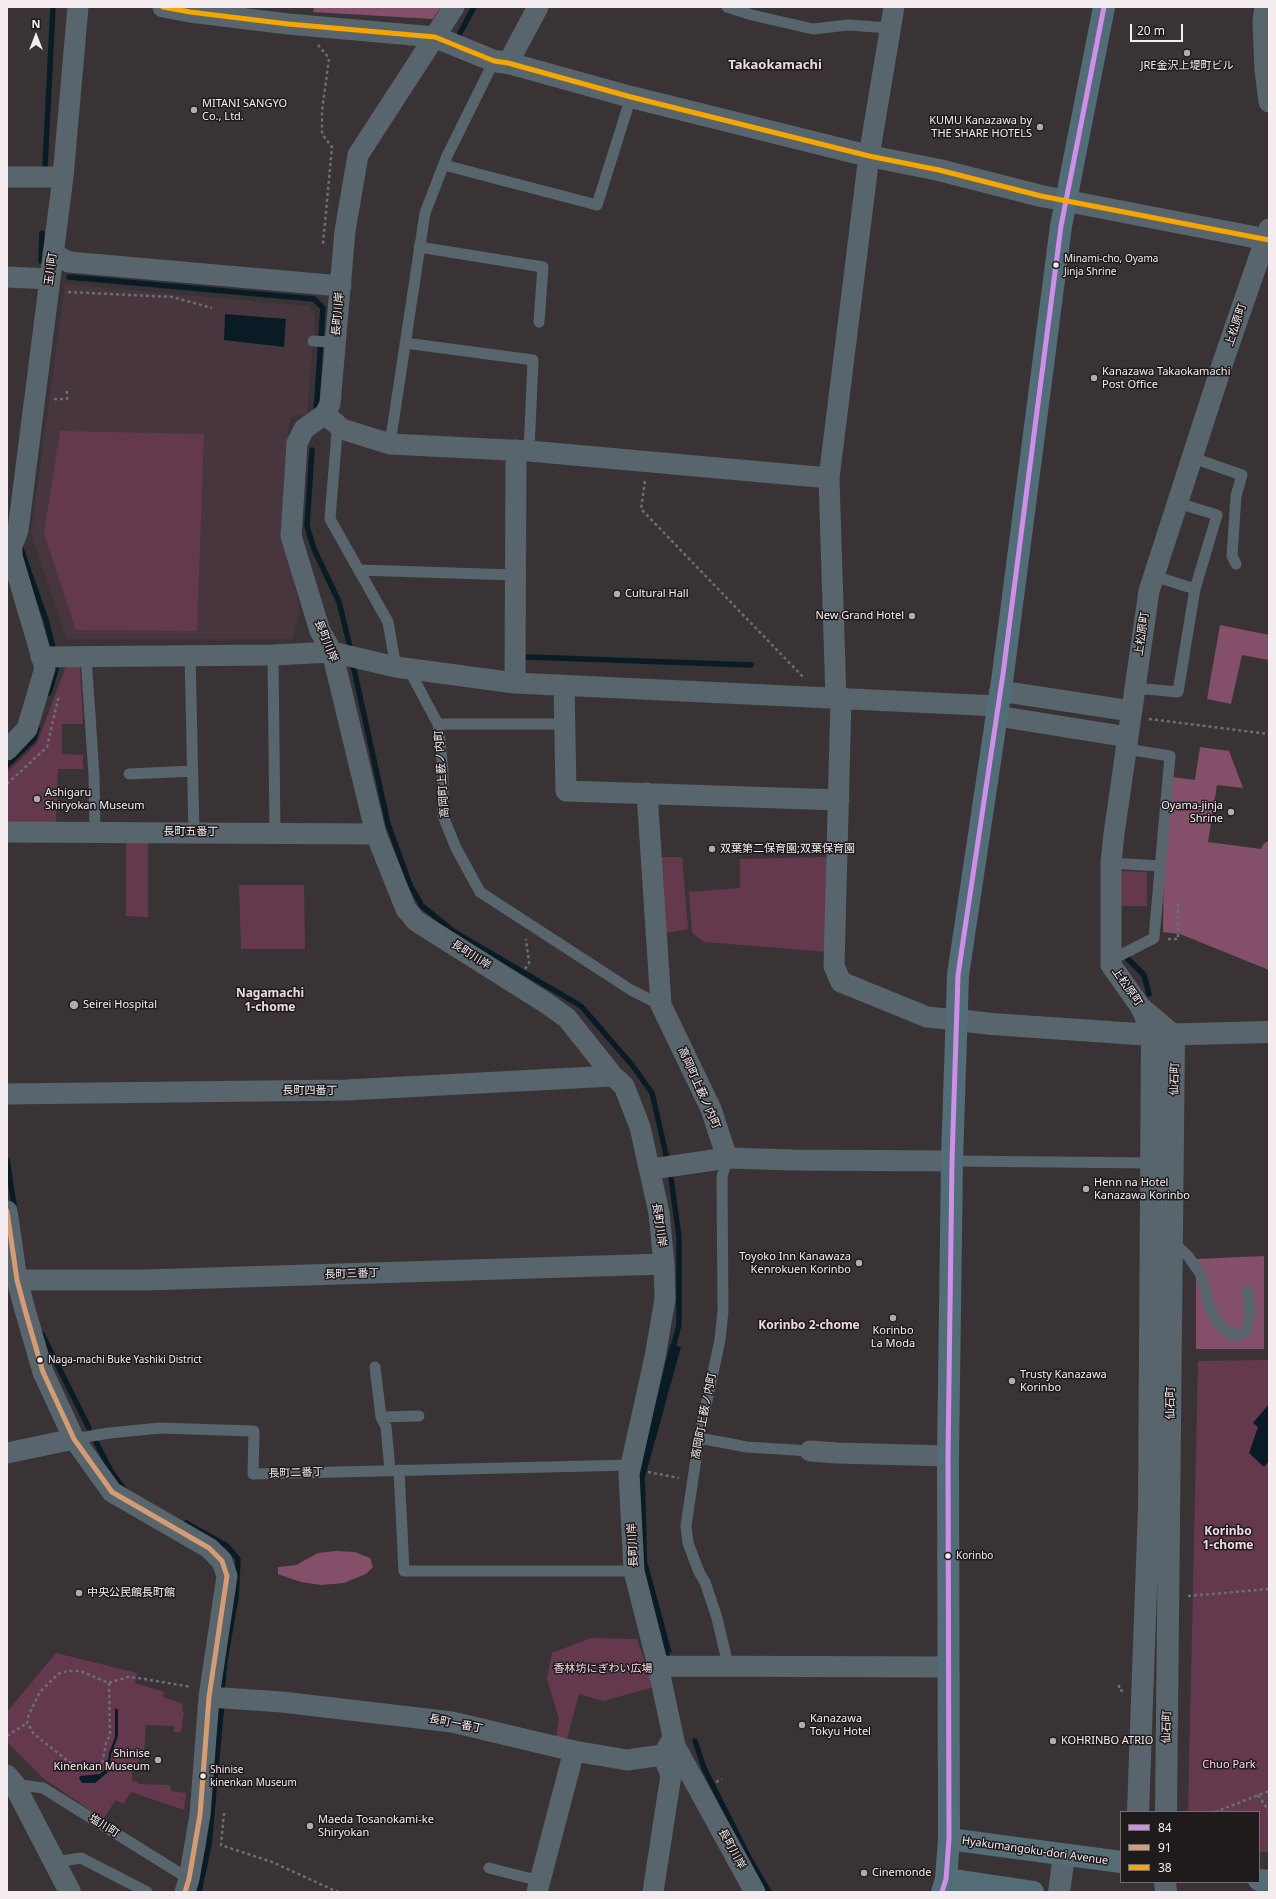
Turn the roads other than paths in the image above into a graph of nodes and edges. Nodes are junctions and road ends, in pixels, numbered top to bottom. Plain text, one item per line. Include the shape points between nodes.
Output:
1 (78, 7) edge
2 (163, 7) edge
3 (454, 7) edge
4 (538, 7) edge
5 (728, 7) edge
6 (894, 7) edge
7 (1104, 7) edge
8 (1265, 7) edge
9 (890, 28) junction
10 (436, 37) junction
11 (501, 62) junction
12 (631, 97) junction
13 (1269, 102) edge
14 (869, 156) junction
15 (444, 165) junction
16 (7, 177) edge
17 (63, 177) junction
18 (1065, 200) junction
19 (1268, 236) edge
20 (419, 247) junction
21 (53, 254) junction
22 (7, 277) edge
23 (58, 286) junction
24 (341, 286) junction
25 (539, 322) dead end
26 (405, 343) junction
27 (325, 414) junction
28 (390, 444) junction
29 (522, 451) junction
30 (1193, 458) junction
31 (829, 478) junction
32 (1178, 503) junction
33 (11, 548) edge
34 (1236, 564) dead end
35 (359, 570) junction
36 (515, 575) junction
37 (1154, 576) junction
38 (1195, 589) junction
39 (332, 652) junction
40 (190, 655) junction
41 (274, 655) junction
42 (86, 656) junction
43 (41, 657) junction
44 (402, 668) junction
45 (515, 683) junction
46 (564, 685) junction
47 (1135, 688) junction
48 (834, 699) junction
49 (998, 704) junction
50 (438, 724) junction
51 (565, 724) junction
52 (1129, 729) junction
53 (8, 748) edge
54 (193, 771) junction
55 (129, 774) dead end
56 (648, 793) junction
57 (838, 800) junction
58 (7, 832) edge
59 (95, 832) junction
60 (194, 832) junction
61 (275, 833) junction
62 (376, 834) junction
63 (1111, 863) junction
64 (1160, 866) junction
65 (1111, 960) junction
66 (660, 1005) junction
67 (1142, 1009) junction
68 (956, 1020) junction
69 (1269, 1032) edge
70 (1152, 1035) junction
71 (1174, 1036) junction
72 (613, 1076) junction
73 (7, 1094) edge
74 (727, 1158) junction
75 (952, 1161) junction
76 (1151, 1163) junction
77 (655, 1170) junction
78 (7, 1212) edge
79 (1172, 1242) junction
80 (664, 1264) junction
81 (12, 1281) edge
82 (1161, 1287) junction
83 (1248, 1291) dead end
84 (375, 1367) dead end
85 (419, 1416) dead end
86 (381, 1417) junction
87 (699, 1438) junction
88 (74, 1439) junction
89 (810, 1451) joint
90 (7, 1453) edge
91 (948, 1456) junction
92 (630, 1467) junction
93 (394, 1470) junction
94 (1159, 1507) junction
95 (634, 1572) junction
96 (728, 1665) junction
97 (667, 1666) junction
98 (948, 1667) junction
99 (215, 1695) junction
100 (668, 1747) junction
101 (574, 1751) junction
102 (11, 1780) edge
103 (1138, 1811) edge
104 (1166, 1811) edge
105 (949, 1839) junction
106 (1064, 1855) junction
107 (55, 1862) junction
108 (1120, 1862) edge
109 (489, 1868) dead end
110 (187, 1885) edge
111 (944, 1886) edge
112 (539, 1887) edge
113 (70, 1892) edge
114 (147, 1892) edge
115 (653, 1892) edge
116 (755, 1892) edge
117 (1033, 1892) edge
118 (1059, 1892) edge

1 - 17 street, 玉川町
2 - 10 street via 299,25
3 - 10 street, 長町川岸
4 - 11 street
5 - 9 lane via 813,29 848,26
6 - 9 street
7 - 18 highway, Hyakumangoku-dori Avenue
8 - 13 street via 1265,70
9 - 14 street
10 - 11 street
10 - 24 street, 長町川岸 via 358,155 345,231
11 - 12 street
11 - 15 lane
12 - 14 street
12 - 15 lane via 597,205
14 - 18 street
14 - 31 street
15 - 20 lane via 425,213
16 - 17 street
17 - 21 street, 玉川町
18 - 19 street
18 - 49 highway, Hyakumangoku-dori Avenue
19 - 30 street, 上松原町 via 1250,280
20 - 25 lane via 543,267
20 - 26 lane
21 - 23 street, 玉川町
21 - 24 street via 69,262
22 - 23 street
23 - 33 street, 玉川町
24 - 27 street, 長町川岸 via 326,342 330,404
26 - 28 lane
26 - 29 lane via 533,360
27 - 28 street via 342,429
27 - 35 lane, 高岡町上薮ノ内町 via 337,432 330,519
27 - 39 street, 長町川岸 via 304,429 297,443 291,536 320,631
28 - 29 street
29 - 31 street
29 - 36 street
30 - 32 street, 上松原町
30 - 34 lane via 1242,475 1236,496 1232,556
31 - 48 street
32 - 37 street, 上松原町
32 - 38 lane via 1217,515
33 - 43 street
35 - 36 lane
35 - 44 lane, 高岡町上薮ノ内町 via 388,622
36 - 45 street
37 - 38 lane
37 - 47 street, 上松原町 via 1149,591
38 - 47 lane via 1178,692
39 - 41 street
39 - 44 street
39 - 62 street, 長町川岸
40 - 41 street
40 - 42 street
40 - 54 lane
41 - 61 lane
42 - 43 street
42 - 59 lane
43 - 53 street via 45,668 28,729
44 - 45 street
44 - 50 lane, 高岡町上薮ノ内町
45 - 46 street
46 - 48 street
46 - 51 street
47 - 52 street, 上松原町
48 - 49 street
48 - 57 street
49 - 52 street
49 - 68 highway, Hyakumangoku-dori Avenue via 958,975
50 - 51 lane
50 - 66 lane, 高岡町上薮ノ内町 via 443,770 443,816 456,848 480,892 631,990
51 - 56 street via 566,790
52 - 63 street, 上松原町
52 - 64 lane via 1170,756
54 - 55 lane
54 - 60 lane
56 - 57 street
56 - 66 street
57 - 68 street via 834,966 841,982 927,1017
58 - 59 street, 長町五番丁
59 - 60 street, 長町五番丁
60 - 61 street, 長町五番丁
61 - 62 street, 長町五番丁
62 - 72 street, 長町川岸 via 406,909 416,921 567,1018
63 - 64 lane
63 - 65 street, 上松原町
64 - 65 lane via 1154,938
65 - 67 street, 上松原町 via 1111,965
66 - 74 street, 高岡町上薮ノ内町 via 711,1109
67 - 70 street, 上松原町
67 - 71 street
68 - 70 street
68 - 75 highway, Hyakumangoku-dori Avenue
69 - 71 street
70 - 71 street
70 - 76 street, 仙石町
71 - 79 street, 仙石町
72 - 73 street, 長町四番丁 via 347,1090
72 - 77 street, 長町川岸 via 624,1086
74 - 75 street
74 - 77 street
74 - 87 lane, 高岡町上薮ノ内町 via 722,1177 723,1311 720,1340
75 - 76 lane
75 - 91 highway, Hyakumangoku-dori Avenue
76 - 82 street, 仙石町
77 - 80 street, 長町川岸
78 - 81 street
79 - 82 street, 仙石町
79 - 83 lane via 1188,1256 1200,1273 1218,1324 1232,1335 1237,1336 1247,1328 1250,1313
80 - 81 street, 長町三番丁 via 152,1280
80 - 92 street, 長町川岸 via 665,1299 655,1357
81 - 88 street via 43,1372
82 - 94 street, 仙石町
84 - 86 lane
85 - 86 lane
86 - 93 lane via 386,1427
87 - 89 lane via 747,1447
87 - 96 lane, 高岡町上薮ノ内町 via 686,1526 688,1543 717,1618
88 - 90 street, 長町二番丁
88 - 93 lane, 長町二番丁 via 160,1428 254,1431 253,1474
88 - 99 street via 112,1492 210,1548 222,1561 227,1576
89 - 91 street
91 - 98 highway, Hyakumangoku-dori Avenue
92 - 93 lane, 長町二番丁
92 - 95 street, 長町川岸
93 - 95 lane via 404,1571
94 - 103 street, 仙石町
94 - 104 street, 仙石町
95 - 97 street, 長町川岸
96 - 97 street
96 - 98 street
97 - 100 street, 長町川岸
98 - 105 highway, Hyakumangoku-dori Avenue
99 - 101 street, 長町一番丁 via 452,1722
99 - 110 street via 200,1815
100 - 101 street, 長町一番丁 via 626,1760
100 - 115 street via 671,1775
100 - 116 street, 長町川岸 via 675,1746
101 - 112 street
102 - 107 street
102 - 110 lane, 塩川町 via 43,1788
105 - 106 main road, Hyakumangoku-dori Avenue
105 - 111 highway, Hyakumangoku-dori Avenue
106 - 108 main road, Hyakumangoku-dori Avenue
106 - 118 street
107 - 113 street
107 - 114 lane via 82,1858
109 - 112 lane
111 - 117 main road, Hyakumangoku-dori Avenue

